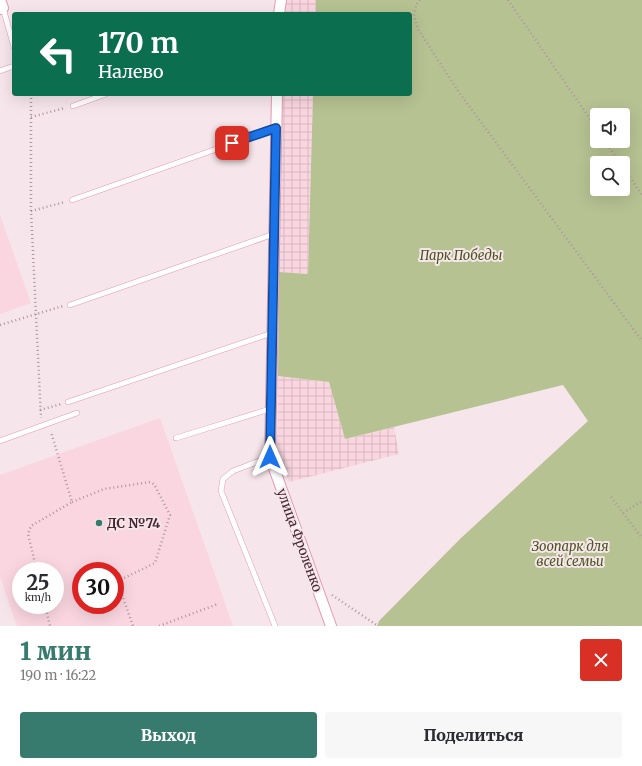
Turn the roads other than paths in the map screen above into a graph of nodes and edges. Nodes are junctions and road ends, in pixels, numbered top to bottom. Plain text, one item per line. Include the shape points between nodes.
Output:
1 (281, 0) edge
2 (1, 6) edge
3 (279, 12) edge
4 (12, 41) edge
5 (12, 67) edge
6 (0, 70) edge
7 (100, 96) edge
8 (277, 96) edge
9 (73, 106) road end
10 (276, 128) junction
11 (72, 200) road end
12 (274, 234) junction
13 (70, 305) road end
14 (272, 333) junction
15 (68, 402) road end
16 (270, 409) junction
17 (77, 413) dead end
18 (176, 438) dead end
19 (0, 440) edge
20 (270, 457) junction
21 (275, 626) edge
22 (331, 626) edge

1 - 3 street
2 - 4 lane
5 - 6 lane
7 - 9 lane
8 - 10 street, улица Фроленко
10 - 11 lane
10 - 12 street, улица Фроленко
12 - 13 lane
12 - 14 street, улица Фроленко
14 - 15 lane
14 - 16 street, улица Фроленко
16 - 18 lane
16 - 20 street, улица Фроленко
17 - 19 lane
20 - 21 lane via 233,471 222,478 221,492
20 - 22 street, улица Фроленко

